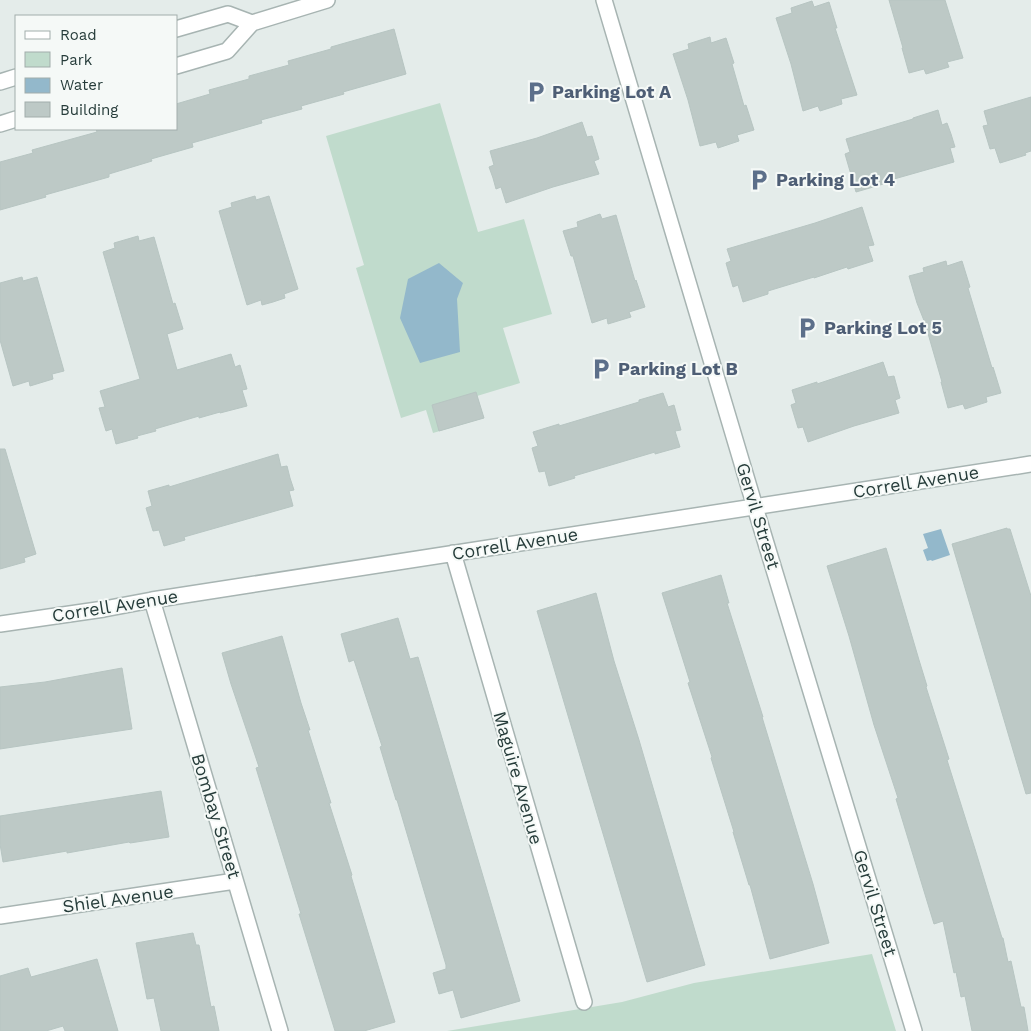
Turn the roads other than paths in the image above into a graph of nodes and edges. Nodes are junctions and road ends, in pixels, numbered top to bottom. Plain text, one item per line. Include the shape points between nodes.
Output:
1 (327, 0) edge
2 (604, 0) edge
3 (252, 23) junction
4 (178, 28) edge
5 (178, 65) edge
6 (15, 77) edge
7 (0, 82) edge
8 (15, 119) edge
9 (0, 124) edge
10 (1031, 464) edge
11 (755, 506) junction
12 (453, 553) junction
13 (152, 600) junction
14 (0, 624) edge
15 (235, 881) junction
16 (0, 916) edge
17 (584, 1002) dead end
18 (280, 1031) edge
19 (914, 1031) edge

1 - 3 street
2 - 11 street, Gervil Street
3 - 4 street via 228,14
3 - 5 street via 227,51
6 - 7 street
8 - 9 street
10 - 11 street, Correll Avenue
11 - 12 street, Correll Avenue
11 - 19 street, Gervil Street
12 - 13 street, Correll Avenue
12 - 17 street, Maguire Avenue
13 - 14 street, Correll Avenue
13 - 15 street, Bombay Street
15 - 16 street, Shiel Avenue
15 - 18 street, Bombay Street

